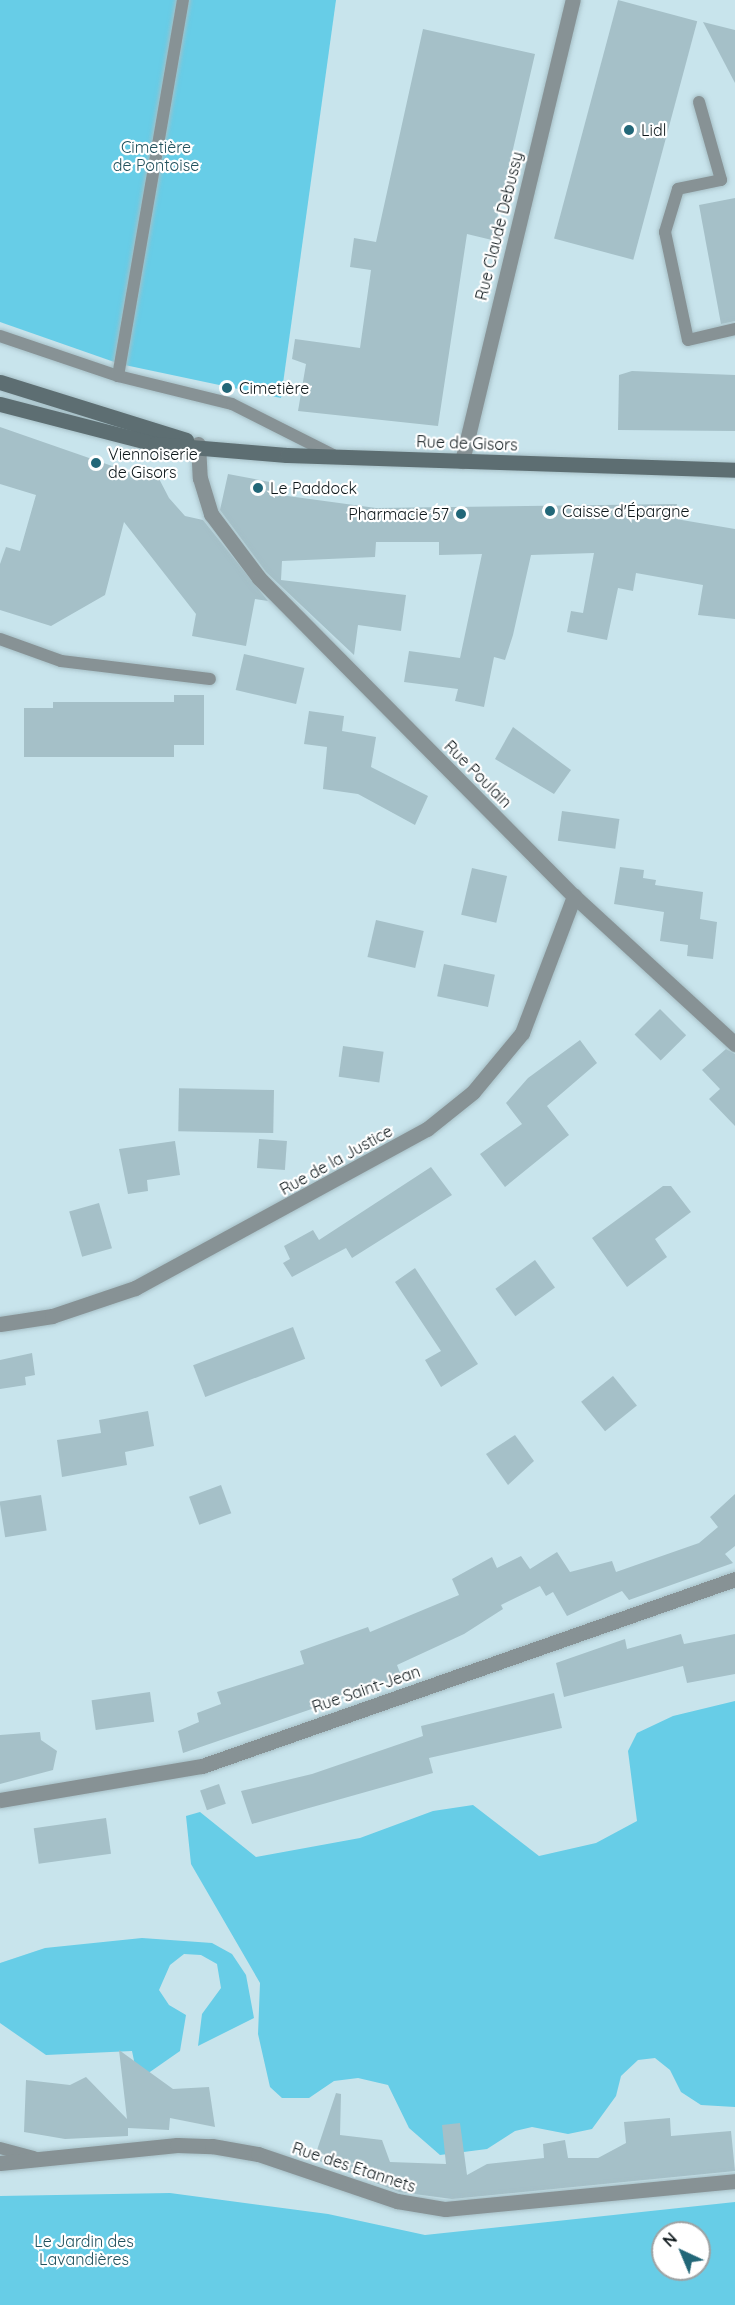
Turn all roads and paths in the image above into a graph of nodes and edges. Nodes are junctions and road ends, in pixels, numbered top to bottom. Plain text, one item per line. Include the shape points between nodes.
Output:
1 (183, 0) edge
2 (573, 0) edge
3 (699, 102) dead end
4 (735, 329) edge
5 (0, 336) edge
6 (118, 376) junction
7 (0, 382) edge
8 (0, 404) edge
9 (198, 444) junction
10 (337, 457) junction
11 (462, 461) junction
12 (735, 470) edge
13 (0, 639) edge
14 (210, 679) dead end
15 (574, 896) junction
16 (735, 1044) edge
17 (0, 1324) edge
18 (735, 1579) edge
19 (0, 1800) edge
20 (0, 2148) edge
21 (47, 2161) junction
22 (0, 2163) edge
23 (735, 2181) edge

1 - 6 lane
2 - 11 street, Rue Claude Debussy
3 - 4 lane via 721,180 678,189 665,232 688,340
5 - 6 lane
6 - 10 lane via 232,404
7 - 9 main road, Rue de Gisors
8 - 9 main road, Rue de Gisors via 155,444
9 - 10 main road, Rue de Gisors
9 - 15 street, Rue Poulain via 200,478 212,514 259,578
10 - 11 main road, Rue de Gisors
11 - 12 main road, Rue de Gisors
13 - 14 lane via 62,661
15 - 16 street, Rue Poulain
15 - 17 street, Rue de la Justice via 522,1033 473,1092 428,1129 135,1288 52,1316
18 - 19 street, Rue Saint-Jean via 202,1766
20 - 21 lane
21 - 22 street, Rue des Etannets
21 - 23 street, Rue des Etannets via 177,2145 222,2148 397,2201 445,2209

